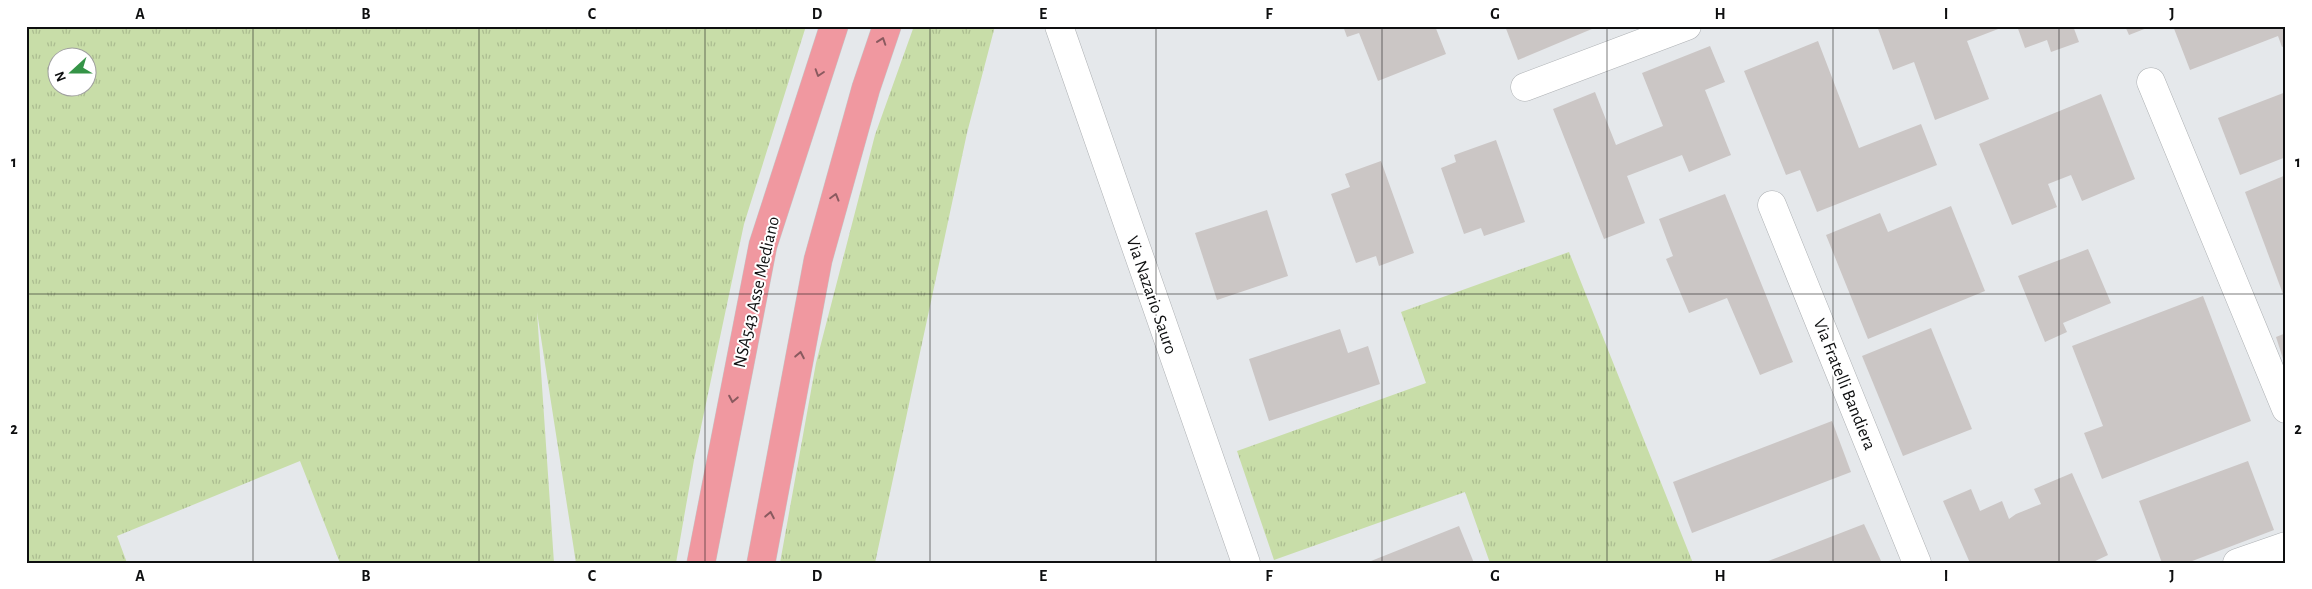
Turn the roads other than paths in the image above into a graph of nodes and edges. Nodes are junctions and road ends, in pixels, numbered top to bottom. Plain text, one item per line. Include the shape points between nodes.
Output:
1 (834, 26) edge
2 (887, 26) edge
3 (1059, 26) edge
4 (1687, 26) edge
5 (2151, 82) dead end
6 (1525, 87) dead end
7 (1772, 205) dead end
8 (2286, 409) edge
9 (2286, 546) edge
10 (701, 563) edge
11 (761, 563) edge
12 (1246, 563) edge
13 (1917, 563) edge
14 (2237, 563) edge

1 -> 10 highway, NSA543 Asse Mediano via 763,245
11 -> 2 highway via 818,260 866,88
3 - 12 street, Via Nazario Sauro
4 - 6 street
5 - 8 street
7 - 13 street, Via Fratelli Bandiera
9 - 14 street

